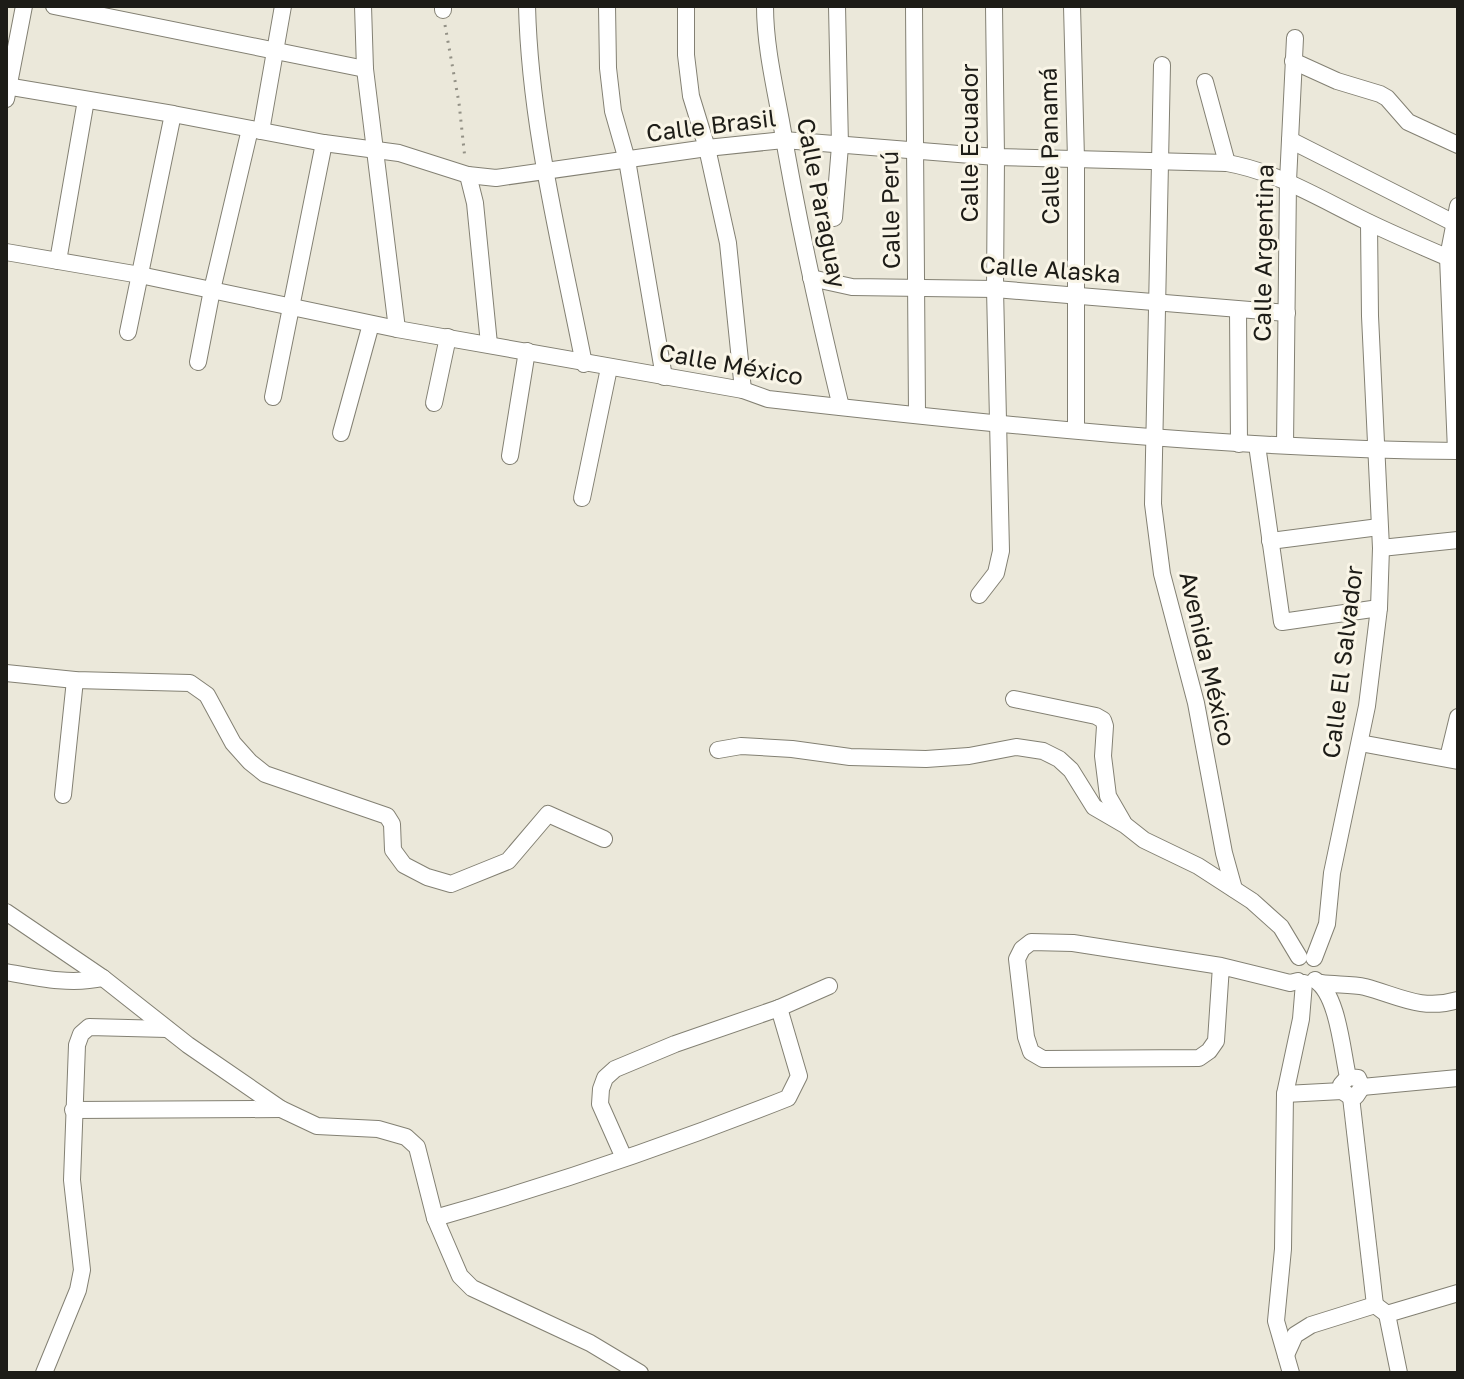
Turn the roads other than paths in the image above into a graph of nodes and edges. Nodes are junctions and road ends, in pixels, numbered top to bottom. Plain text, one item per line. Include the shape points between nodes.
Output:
1 (24, 6) edge
2 (54, 6) edge
3 (283, 6) edge
4 (363, 6) edge
5 (527, 6) edge
6 (607, 6) edge
7 (686, 6) edge
8 (765, 6) edge
9 (837, 6) edge
10 (914, 6) edge
11 (994, 6) edge
12 (1072, 6) edge
13 (1295, 38) dead end
14 (274, 51) junction
15 (1293, 61) junction
16 (1162, 65) dead end
17 (365, 69) junction
18 (1205, 82) dead end
19 (7, 91) edge
20 (86, 100) junction
21 (173, 114) junction
22 (256, 130) junction
23 (784, 140) junction
24 (1290, 140) junction
25 (324, 143) junction
26 (1458, 145) edge
27 (840, 146) junction
28 (707, 148) junction
29 (375, 150) junction
30 (914, 150) junction
31 (996, 157) junction
32 (1076, 159) junction
33 (627, 160) junction
34 (1158, 161) junction
35 (1227, 163) junction
36 (547, 170) junction
37 (468, 175) junction
38 (1288, 181) junction
39 (834, 218) dead end
40 (1457, 218) edge
41 (1369, 223) junction
42 (6, 252) edge
43 (1453, 260) edge
44 (58, 261) junction
45 (140, 275) junction
46 (811, 278) junction
47 (916, 289) junction
48 (995, 289) junction
49 (212, 290) junction
50 (1074, 295) junction
51 (1156, 301) junction
52 (291, 308) junction
53 (1238, 310) junction
54 (1287, 313) junction
55 (371, 324) junction
56 (397, 329) junction
57 (128, 332) dead end
58 (448, 337) junction
59 (489, 344) junction
60 (527, 351) junction
61 (198, 362) dead end
62 (584, 364) junction
63 (609, 368) junction
64 (664, 377) junction
65 (743, 390) junction
66 (273, 397) dead end
67 (434, 403) dead end
68 (841, 407) junction
69 (917, 414) junction
70 (997, 424) junction
71 (1076, 430) junction
72 (341, 433) dead end
73 (1155, 437) junction
74 (1239, 444) junction
75 (1257, 445) junction
76 (1285, 445) junction
77 (1375, 450) junction
78 (1457, 451) edge
79 (510, 456) dead end
80 (582, 498) dead end
81 (1379, 527) junction
82 (1458, 540) edge
83 (1270, 541) junction
84 (1381, 548) junction
85 (979, 595) dead end
86 (1379, 608) junction
87 (6, 673) edge
88 (75, 680) junction
89 (1014, 699) dead end
90 (1458, 717) edge
91 (1360, 743) junction
92 (718, 750) dead end
93 (1453, 760) edge
94 (63, 795) dead end
95 (1125, 825) junction
96 (604, 839) dead end
97 (1234, 889) junction
98 (6, 912) edge
99 (1306, 958) junction
100 (1221, 966) junction
101 (6, 972) edge
102 (103, 978) junction
103 (1309, 982) junction
104 (829, 986) dead end
105 (1458, 1000) edge
106 (779, 1008) junction
107 (167, 1029) junction
108 (1458, 1078) edge
109 (1351, 1088) junction
110 (1285, 1094) junction
111 (281, 1109) junction
112 (73, 1110) junction
113 (624, 1158) junction
114 (435, 1218) junction
115 (1458, 1293) edge
116 (1381, 1310) junction
117 (1286, 1355) junction
118 (44, 1373) edge
119 (640, 1373) edge
120 (1291, 1373) edge
121 (1399, 1373) edge

1 - 19 street
2 - 14 street
3 - 14 street
4 - 17 street
5 - 36 street via 528,57
6 - 33 street via 613,111
7 - 28 street via 691,96
8 - 23 street, Calle Paraguay
9 - 27 street
10 - 30 street, Calle Perú
11 - 31 street, Calle Ecuador
12 - 32 street, Calle Panamá
13 - 15 street, Calle Argentina
14 - 17 street
14 - 22 street
15 - 24 street, Calle Argentina
15 - 26 street via 1380,94 1408,122
16 - 34 street, Avenida México
17 - 29 street
18 - 35 street
19 - 20 street, Calle Brasil
20 - 21 street, Calle Brasil
20 - 44 street
21 - 22 street, Calle Brasil
21 - 45 street
22 - 25 street, Calle Brasil
22 - 49 street
23 - 27 street, Calle Brasil
23 - 28 street, Calle Brasil
23 - 46 street, Calle Paraguay
24 - 38 street, Calle Argentina
24 - 40 street
25 - 29 street, Calle Brasil
25 - 52 street
27 - 30 street, Calle Brasil
27 - 39 street
28 - 33 street, Calle Brasil
28 - 65 street via 728,243
29 - 37 street, Calle Brasil
29 - 56 street
30 - 31 street, Calle Brasil
30 - 47 street, Calle Perú
31 - 32 street, Calle Brasil
31 - 48 street, Calle Ecuador
32 - 34 street, Calle Brasil
32 - 50 street, Calle Panamá
33 - 36 street, Calle Brasil
33 - 64 street
34 - 35 street, Calle Brasil
34 - 51 street, Avenida México
35 - 38 street, Calle Brasil
36 - 37 street, Calle Brasil via 496,178
36 - 62 street
37 - 59 street
38 - 41 street, Calle Brasil
38 - 54 street, Calle Argentina
40 - 43 street
41 - 43 street, Calle Brasil
41 - 77 street, Calle El Salvador
42 - 44 street, Calle México
43 - 78 street
44 - 45 street, Calle México
45 - 49 street, Calle México
45 - 57 street
46 - 47 street, Calle Alaska via 852,287
46 - 68 street, Calle Paraguay
47 - 48 street, Calle Alaska
47 - 69 street, Calle Perú
48 - 50 street, Calle Alaska
48 - 70 street, Calle Ecuador
49 - 52 street, Calle México
49 - 61 street
50 - 51 street, Calle Alaska
50 - 71 street, Calle Panamá
51 - 53 street, Calle Alaska
51 - 73 street, Avenida México
52 - 55 street, Calle México
52 - 66 street
53 - 54 street, Calle Alaska
53 - 74 street
54 - 76 street, Calle Argentina
55 - 56 street, Calle México
55 - 72 street
56 - 58 street, Calle México
58 - 59 street, Calle México
58 - 67 street
59 - 60 street, Calle México
60 - 62 street, Calle México
60 - 79 street
62 - 63 street, Calle México
63 - 64 street, Calle México
63 - 80 street
64 - 65 street, Calle México
65 - 68 street, Calle México via 768,399
68 - 69 street, Calle México
69 - 70 street, Calle México
70 - 71 street, Calle México
70 - 85 street, Calle Ecuador via 999,565
71 - 73 street, Calle México
73 - 74 street, Calle México
73 - 97 street, Avenida México via 1153,504 1162,574 1196,703
74 - 75 street, Calle México
75 - 76 street, Calle México
75 - 83 street
76 - 77 street, Calle México
77 - 78 street, Calle México
77 - 81 street, Calle El Salvador
81 - 83 street
81 - 84 street, Calle El Salvador
82 - 84 street
83 - 86 street via 1282,622
84 - 86 street, Calle El Salvador
86 - 91 street, Calle El Salvador
87 - 88 street
88 - 94 street
88 - 96 street via 190,683 200,688 250,762 265,774 387,816 393,850 404,865 427,877 451,884 508,861 548,814
89 - 95 street via 1103,720 1108,796
90 - 93 street
91 - 93 street
91 - 99 street, Calle El Salvador via 1332,873 1327,924
92 - 95 street via 741,746 926,759 1016,747 1043,751 1071,770 1094,807
95 - 97 street
97 - 99 street via 1281,927
98 - 102 street
99 - 103 street via 1320,968
99 - 103 street via 1292,969
100 - 100 street via 1073,943 1031,942 1017,959 1031,1052 1043,1059 1199,1058 1216,1041
100 - 103 street via 1290,983
101 - 102 street via 48,980
102 - 107 street
103 - 105 street via 1364,987 1406,1002
103 - 109 street via 1331,1000
103 - 110 street
104 - 106 street
106 - 113 street via 799,1076 788,1098
106 - 113 street via 663,1049 605,1078 600,1104
107 - 111 street
107 - 112 street via 89,1027 77,1045
108 - 109 street
109 - 110 street
109 - 116 street
110 - 117 street via 1283,1249 1276,1321
111 - 112 street
111 - 114 street via 317,1126 378,1129 406,1137 417,1147
112 - 118 street via 72,1180 82,1270
113 - 114 street
114 - 119 street via 460,1276 472,1288 590,1343
115 - 116 street
116 - 117 street via 1311,1325 1295,1335
116 - 121 street
117 - 120 street

